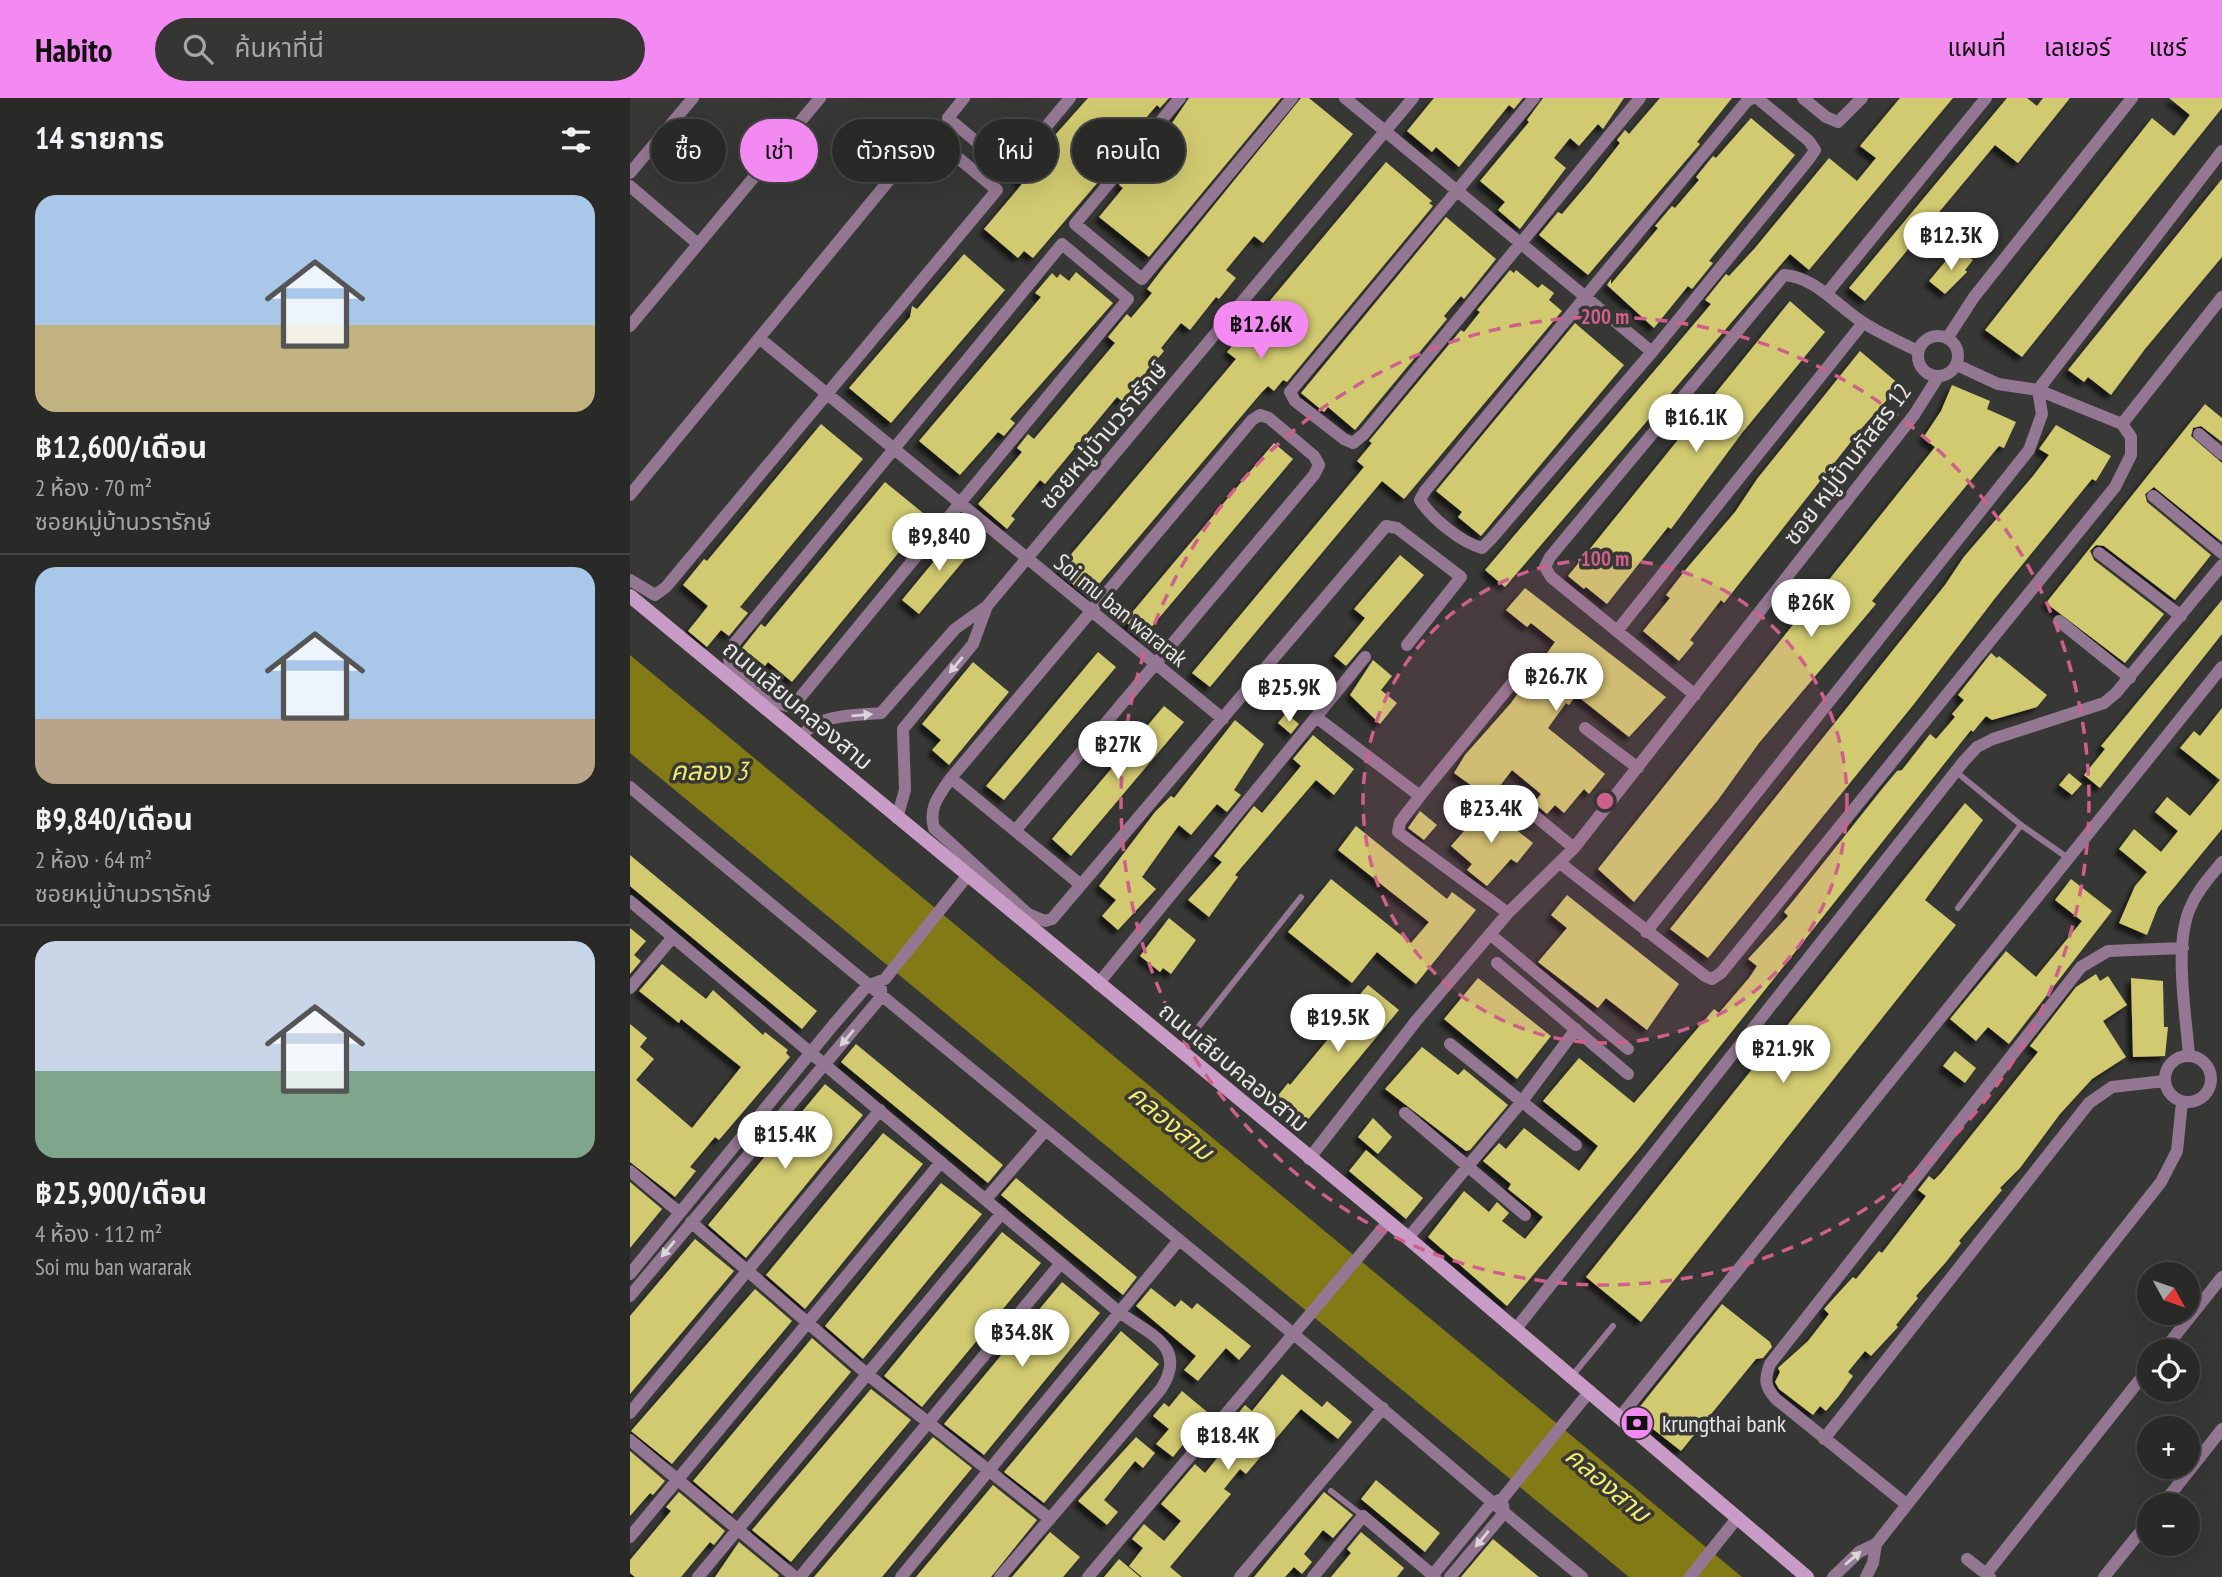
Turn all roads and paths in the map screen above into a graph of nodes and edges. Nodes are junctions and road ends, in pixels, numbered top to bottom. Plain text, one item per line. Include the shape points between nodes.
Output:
1 (692, 98) edge
2 (820, 98) edge
3 (964, 98) edge
4 (1070, 98) edge
5 (1180, 98) edge
6 (1292, 98) edge
7 (1345, 98) edge
8 (1413, 98) edge
9 (1534, 98) edge
10 (1640, 98) edge
11 (1755, 98) edge
12 (1803, 98) edge
13 (1862, 98) edge
14 (1986, 98) edge
15 (2132, 98) edge
16 (1385, 132) junction
17 (2222, 151) edge
18 (630, 173) edge
19 (630, 186) edge
20 (1457, 191) junction
21 (1520, 243) junction
22 (698, 244) junction
23 (1827, 293) junction
24 (1586, 297) junction
25 (2222, 298) edge
26 (1863, 323) junction
27 (630, 326) edge
28 (1948, 337) junction
29 (759, 338) junction
30 (1918, 351) junction
31 (1652, 352) junction
32 (1957, 365) junction
33 (1938, 377) junction
34 (2038, 390) junction
35 (827, 395) junction
36 (2122, 424) junction
37 (2199, 434) dead end
38 (893, 449) junction
39 (2222, 454) edge
40 (630, 495) edge
41 (2153, 496) dead end
42 (959, 504) junction
43 (2222, 552) edge
44 (2099, 553) dead end
45 (1026, 560) junction
46 (2222, 565) edge
47 (630, 580) edge
48 (630, 596) edge
49 (988, 606) junction
50 (1091, 613) junction
51 (2181, 616) junction
52 (2059, 621) dead end
53 (1617, 631) junction
54 (1407, 645) dead end
55 (1365, 657) dead end
56 (1531, 660) dead end
57 (1155, 664) junction
58 (2222, 667) edge
59 (2130, 678) junction
60 (1695, 695) junction
61 (1316, 717) junction
62 (1223, 719) junction
63 (1586, 728) dead end
64 (801, 738) junction
65 (1638, 768) junction
66 (1955, 771) junction
67 (951, 778) junction
68 (630, 787) edge
69 (1420, 796) junction
70 (1522, 804) dead end
71 (897, 818) junction
72 (2021, 825) junction
73 (1015, 831) junction
74 (1574, 848) junction
75 (2068, 858) junction
76 (2222, 862) edge
77 (1560, 863) junction
78 (968, 875) junction
79 (1082, 885) junction
80 (1301, 897) dead end
81 (630, 901) edge
82 (1958, 908) dead end
83 (1508, 913) junction
84 (1646, 932) junction
85 (1490, 935) junction
86 (673, 937) junction
87 (2183, 948) junction
88 (1497, 963) dead end
89 (883, 980) junction
90 (1098, 984) junction
91 (867, 986) junction
92 (630, 988) edge
93 (881, 998) junction
94 (1576, 1030) junction
95 (1450, 1044) dead end
96 (1628, 1049) dead end
97 (1180, 1050) junction
98 (811, 1051) junction
99 (2189, 1056) junction
100 (826, 1063) junction
101 (1628, 1074) dead end
102 (2216, 1078) edge
103 (2164, 1081) junction
104 (1523, 1100) junction
105 (2182, 1102) junction
106 (880, 1110) junction
107 (1405, 1113) dead end
108 (1045, 1131) junction
109 (1576, 1146) dead end
110 (1309, 1158) junction
111 (941, 1161) junction
112 (1467, 1168) junction
113 (630, 1171) edge
114 (986, 1199) junction
115 (680, 1213) junction
116 (1002, 1213) junction
117 (1525, 1215) dead end
118 (691, 1222) junction
119 (1388, 1222) junction
120 (1408, 1238) junction
121 (1179, 1241) junction
122 (1061, 1263) junction
123 (746, 1272) junction
124 (630, 1274) edge
125 (2222, 1277) edge
126 (630, 1296) edge
127 (1119, 1312) junction
128 (807, 1323) junction
129 (1612, 1326) dead end
130 (1515, 1330) junction
131 (1294, 1334) junction
132 (2173, 1339) edge
133 (867, 1374) junction
134 (1572, 1376) junction
135 (2137, 1383) edge
136 (1591, 1391) junction
137 (1383, 1408) junction
138 (630, 1413) edge
139 (1620, 1417) junction
140 (929, 1422) junction
141 (2222, 1429) edge
142 (1824, 1439) junction
143 (630, 1440) edge
144 (988, 1471) junction
145 (678, 1479) junction
146 (1331, 1491) dead end
147 (2171, 1493) edge
148 (1500, 1498) junction
149 (1906, 1504) junction
150 (1504, 1513) junction
151 (1363, 1516) junction
152 (1738, 1517) junction
153 (1050, 1519) junction
154 (738, 1529) junction
155 (2137, 1536) edge
156 (630, 1537) edge
157 (1876, 1544) junction
158 (1967, 1559) dead end
159 (1799, 1574) edge
160 (1988, 1575) edge
161 (1433, 1576) edge
162 (698, 1577) edge
163 (797, 1577) edge
164 (901, 1577) edge
165 (1000, 1577) edge
166 (1088, 1577) edge
167 (1240, 1577) edge
168 (1313, 1577) edge
169 (1450, 1577) edge
170 (1582, 1577) edge
171 (1690, 1577) edge
172 (1833, 1577) edge
173 (1866, 1577) edge
174 (2104, 1577) edge

1 - 18 street
2 - 22 street
3 - 4 street via 948,118 1010,170
5 - 6 street via 1075,224 1142,279
7 - 16 street
8 - 16 street, ซอยหมู่บ้านวรารักษ์
9 - 20 street
10 - 21 street
11 - 24 street via 1747,101
11 - 31 street via 1815,150
12 - 13 street via 1838,122
14 - 23 street
15 - 28 street via 1974,297
16 - 20 street
16 - 45 street, ซอยหมู่บ้านวรารักษ์
17 - 34 street
19 - 22 street
20 - 21 street
20 - 21 street via 1290,392 1295,401 1353,443
21 - 24 street
22 - 27 street
23 - 26 street
23 - 53 street via 1794,275 1784,275 1550,557 1545,567 1550,577
24 - 31 street
24 - 31 street via 1425,491 1420,500 1426,509 1471,545 1482,548
25 - 36 street
26 - 30 street
26 - 53 street
28 - 30 street via 1930,337
28 - 32 street via 1958,350
29 - 35 street, Soi mu ban wararak
29 - 35 street via 928,134 997,190
29 - 40 street
30 - 33 street via 1922,369
32 - 33 street
32 - 34 street via 1998,384
33 - 60 street, ซอย หมู่บ้านภัสสร 12 via 1914,415
34 - 36 street
34 - 84 street via 2042,414 2029,450
35 - 38 street, Soi mu ban wararak
35 - 47 street via 666,587 655,596
36 - 84 street via 2131,437 2131,455 2115,487 1721,973 1712,979 1705,976
37 - 39 street
38 - 42 street, Soi mu ban wararak
38 - 42 street via 733,645 732,667 766,696 787,706 797,700
38 - 42 street via 1062,244 1128,299
41 - 43 street
42 - 45 street, Soi mu ban wararak
44 - 51 street
45 - 49 street, ซอยหมู่บ้านวรารักษ์
45 - 50 street, Soi mu ban wararak
46 - 51 street
48 - 64 main road, ถนนเลียบคลองสาม
64 -> 49 street via 806,730 829,720 881,713 955,629
49 -> 71 street via 973,644 903,729 905,790
50 - 57 street, Soi mu ban wararak
50 - 57 street via 1252,420 1260,415 1269,418 1319,465
50 - 67 street
51 - 59 street
52 - 59 street
53 - 60 street
54 - 62 street via 1461,577 1397,528 1386,526
55 - 61 street
56 - 69 street
57 - 62 street, Soi mu ban wararak
57 - 73 street
58 - 75 street
59 - 66 street via 2104,703 1977,747
60 - 65 street, ซอย หมู่บ้านภัสสร 12
61 - 69 street
61 - 90 street
62 - 79 street
63 - 65 street
64 - 71 main road, ถนนเลียบคลองสาม
65 - 74 street, ซอย หมู่บ้านภัสสร 12
66 - 72 lane
66 - 130 street
67 - 73 street
67 - 79 street via 935,801 934,828 1028,914 1052,919
68 - 91 street
69 - 83 street via 1400,822 1398,832
70 - 74 street
71 - 78 main road, ถนนเลียบคลองสาม
72 - 75 lane
72 - 82 lane
73 - 79 street
74 - 77 street, ซอย หมู่บ้านภัสสร 12
75 - 139 street
76 - 87 street via 2191,906
77 - 83 street, ซอย หมู่บ้านภัสสร 12
77 - 84 street
78 - 89 street
78 - 90 main road, ถนนเลียบคลองสาม
80 - 97 lane
81 - 86 street
83 - 85 street, ซอย หมู่บ้านภัสสร 12
85 - 96 street
85 - 110 street, ซอย หมู่บ้านภัสสร 12
86 - 92 street
86 - 98 street
87 - 99 street
87 - 142 street via 2108,951 2081,967 1770,1364 1766,1388
88 - 94 street
89 - 91 street
89 - 93 street
90 - 97 main road, ถนนเลียบคลองสาม
91 - 93 street
91 - 98 street
93 -> 100 street
93 - 108 street
94 - 101 street
94 - 104 street
95 - 104 street
97 - 110 main road, ถนนเลียบคลองสาม
98 - 100 street
98 - 115 street
99 - 102 street via 2206,1064
99 - 103 street via 2169,1065
100 - 106 street
100 - 118 street
102 - 105 street via 2203,1097
103 - 105 street via 2171,1096
103 - 142 street via 2112,1087 2089,1103
104 - 109 street
104 - 112 street
105 - 149 street via 2177,1151 2161,1182
106 - 111 street
106 - 123 street
107 - 112 street
108 - 114 street
108 - 121 street
110 - 119 main road, ถนนเลียบคลองสาม
111 - 114 street
111 - 128 street
112 - 117 street
112 - 120 street
113 - 115 street
114 - 116 street
115 - 124 street
116 - 122 street
116 - 133 street
118 - 123 street
118 -> 126 street
119 - 120 main road, ถนนเลียบคลองสาม
119 - 131 street
120 - 130 main road, ถนนเลียบคลองสาม
121 - 127 street
121 - 131 street
122 - 127 street
122 - 140 street
123 - 128 street
123 - 138 street
125 - 132 street
127 - 144 street
127 - 153 street via 1163,1345 1172,1357 1172,1372
128 - 133 street
128 - 145 street
129 - 134 lane
130 - 134 main road, ถนนเลียบคลองสาม
131 - 137 street
131 - 166 street
133 - 140 street
133 - 154 street
134 - 136 main road, ถนนเลียบคลองสาม
135 - 160 street
136 - 139 main road, ถนนเลียบคลองสาม
136 - 148 street
137 - 148 street
137 - 167 street
139 - 152 main road, ถนนเลียบคลองสาม
140 - 144 street
140 - 163 street
141 - 147 street
142 - 149 street
143 - 145 street
144 - 153 street
144 - 164 street
145 - 154 street
145 - 156 street
146 - 151 lane
148 - 150 street
148 - 161 street
149 - 157 street
150 -> 169 street
150 - 170 street
151 - 161 street
151 - 168 street
152 - 159 main road, ถนนเลียบคลองสาม
152 - 171 street
153 - 165 street
154 - 162 street
154 - 163 street
155 - 174 street
172 -> 157 street via 1859,1552
157 - 173 street
158 - 160 street

